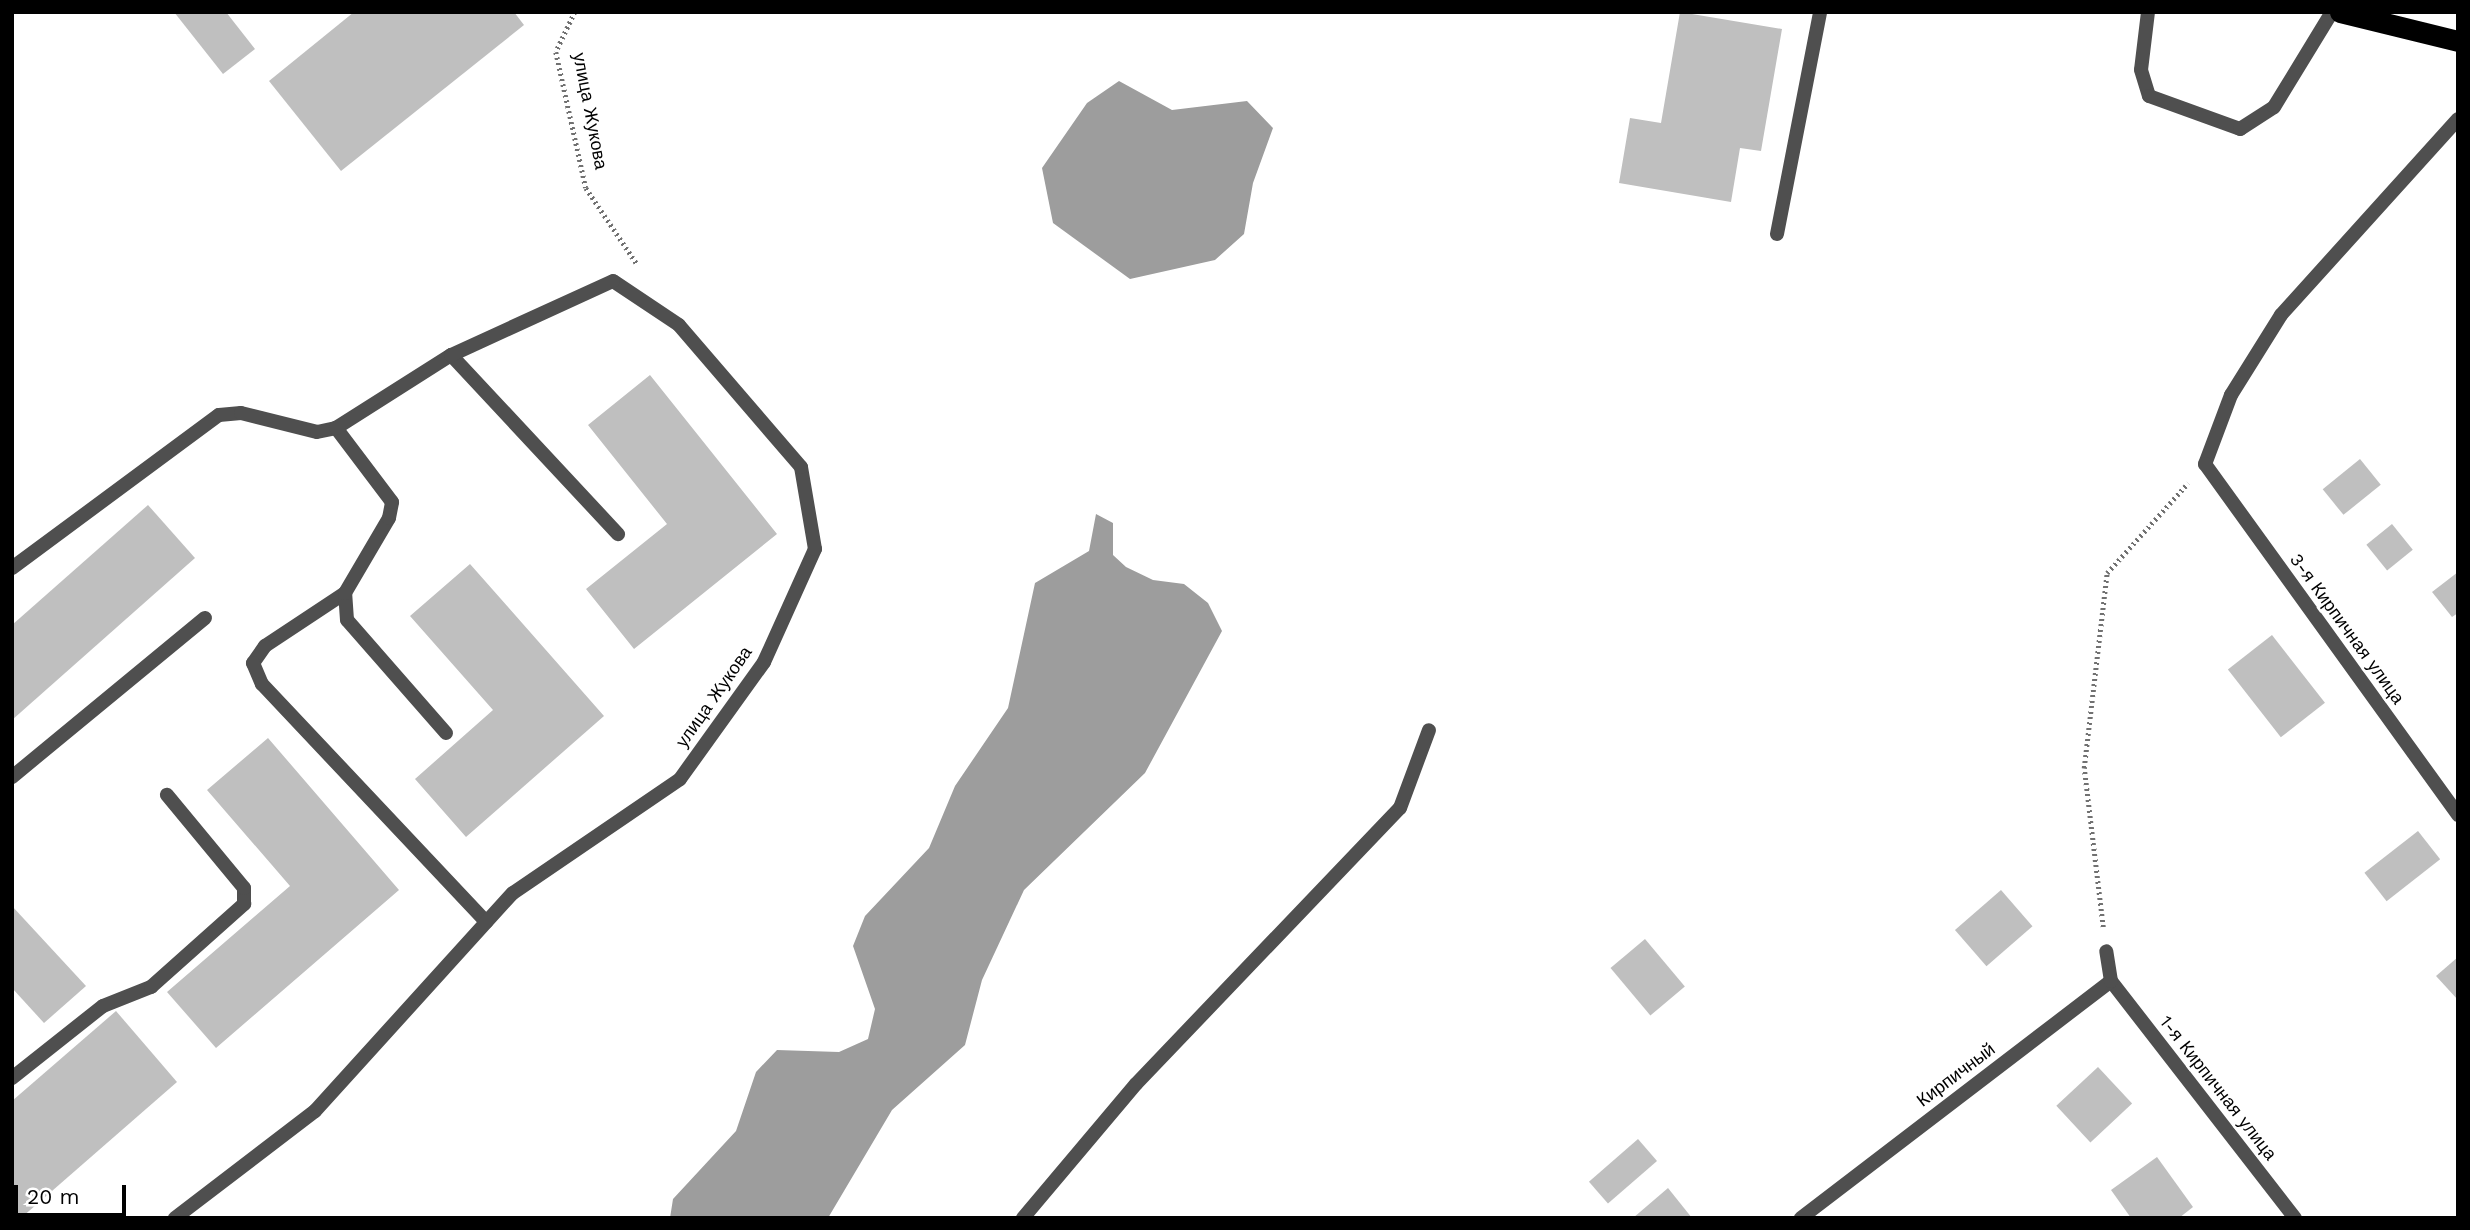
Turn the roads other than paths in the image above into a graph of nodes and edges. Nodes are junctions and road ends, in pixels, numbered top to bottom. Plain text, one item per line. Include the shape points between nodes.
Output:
1 (1820, 12) edge
2 (2148, 12) edge
3 (2332, 12) edge
4 (2340, 12) edge
5 (2458, 41) edge
6 (2458, 119) edge
7 (1777, 234) dead end
8 (451, 355) junction
9 (336, 428) junction
10 (618, 534) dead end
11 (12, 568) edge
12 (345, 593) junction
13 (205, 618) dead end
14 (1429, 730) dead end
15 (446, 733) dead end
16 (12, 777) edge
17 (167, 795) dead end
18 (2458, 816) edge
19 (486, 922) junction
20 (2106, 951) road end
21 (2111, 981) junction
22 (12, 1078) edge
23 (175, 1218) edge
24 (1023, 1218) edge
25 (1801, 1218) edge
26 (2295, 1218) edge

1 - 7 street
2 - 3 street via 2141,70 2149,96 2240,129 2274,107
4 - 5 highway
6 - 18 street, 3-я Кирпичная улица via 2281,315 2231,396 2205,464
8 - 9 street
8 - 10 street
8 - 19 street, улица Жукова via 612,281 679,325 801,467 815,549 764,662 680,779 513,893
9 - 11 street via 317,432 241,412 219,415
9 - 12 street via 391,502 389,518
12 - 15 street via 354,630
12 - 19 street via 265,646 253,663 262,684
13 - 16 street
14 - 24 street via 1400,808 1136,1084
17 - 22 street via 244,888 244,904 151,987 103,1006
19 - 23 street, улица Жукова via 315,1111
20 - 21 street
21 - 25 street, Кирпичный
21 - 26 street, 1-я Кирпичная улица

